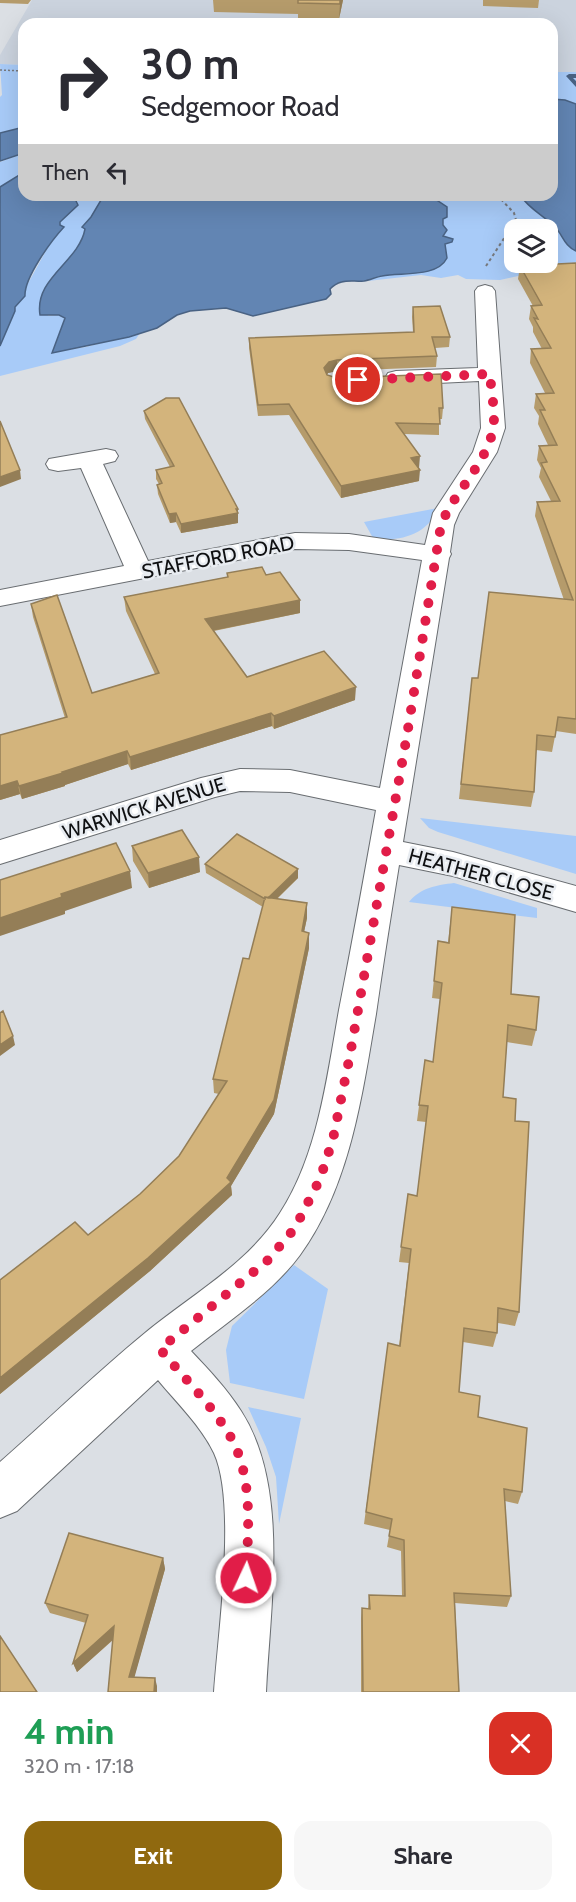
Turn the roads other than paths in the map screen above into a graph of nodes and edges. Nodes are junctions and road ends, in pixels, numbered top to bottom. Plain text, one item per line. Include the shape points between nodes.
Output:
1 (485, 291) road end
2 (490, 374) junction
3 (372, 379) edge
4 (58, 464) dead end
5 (438, 554) junction
6 (140, 572) junction
7 (0, 598) edge
8 (395, 803) junction
9 (385, 850) junction
10 (0, 852) edge
11 (576, 899) edge
12 (160, 1349) junction
13 (0, 1494) edge
14 (240, 1692) edge

1 - 2 street
2 - 3 street
2 - 5 street via 490,441 446,513
4 - 6 street via 98,457
5 - 6 street, STAFFORD ROAD via 320,539
5 - 8 street
6 - 7 street, STAFFORD ROAD
8 - 9 street
8 - 10 street, WARWICK AVENUE via 259,778 212,786
9 - 11 street, HEATHER CLOSE via 453,864
9 - 12 street via 335,1129 320,1179 295,1228 268,1260
12 - 13 street
12 - 14 street via 218,1418 241,1461 249,1531

